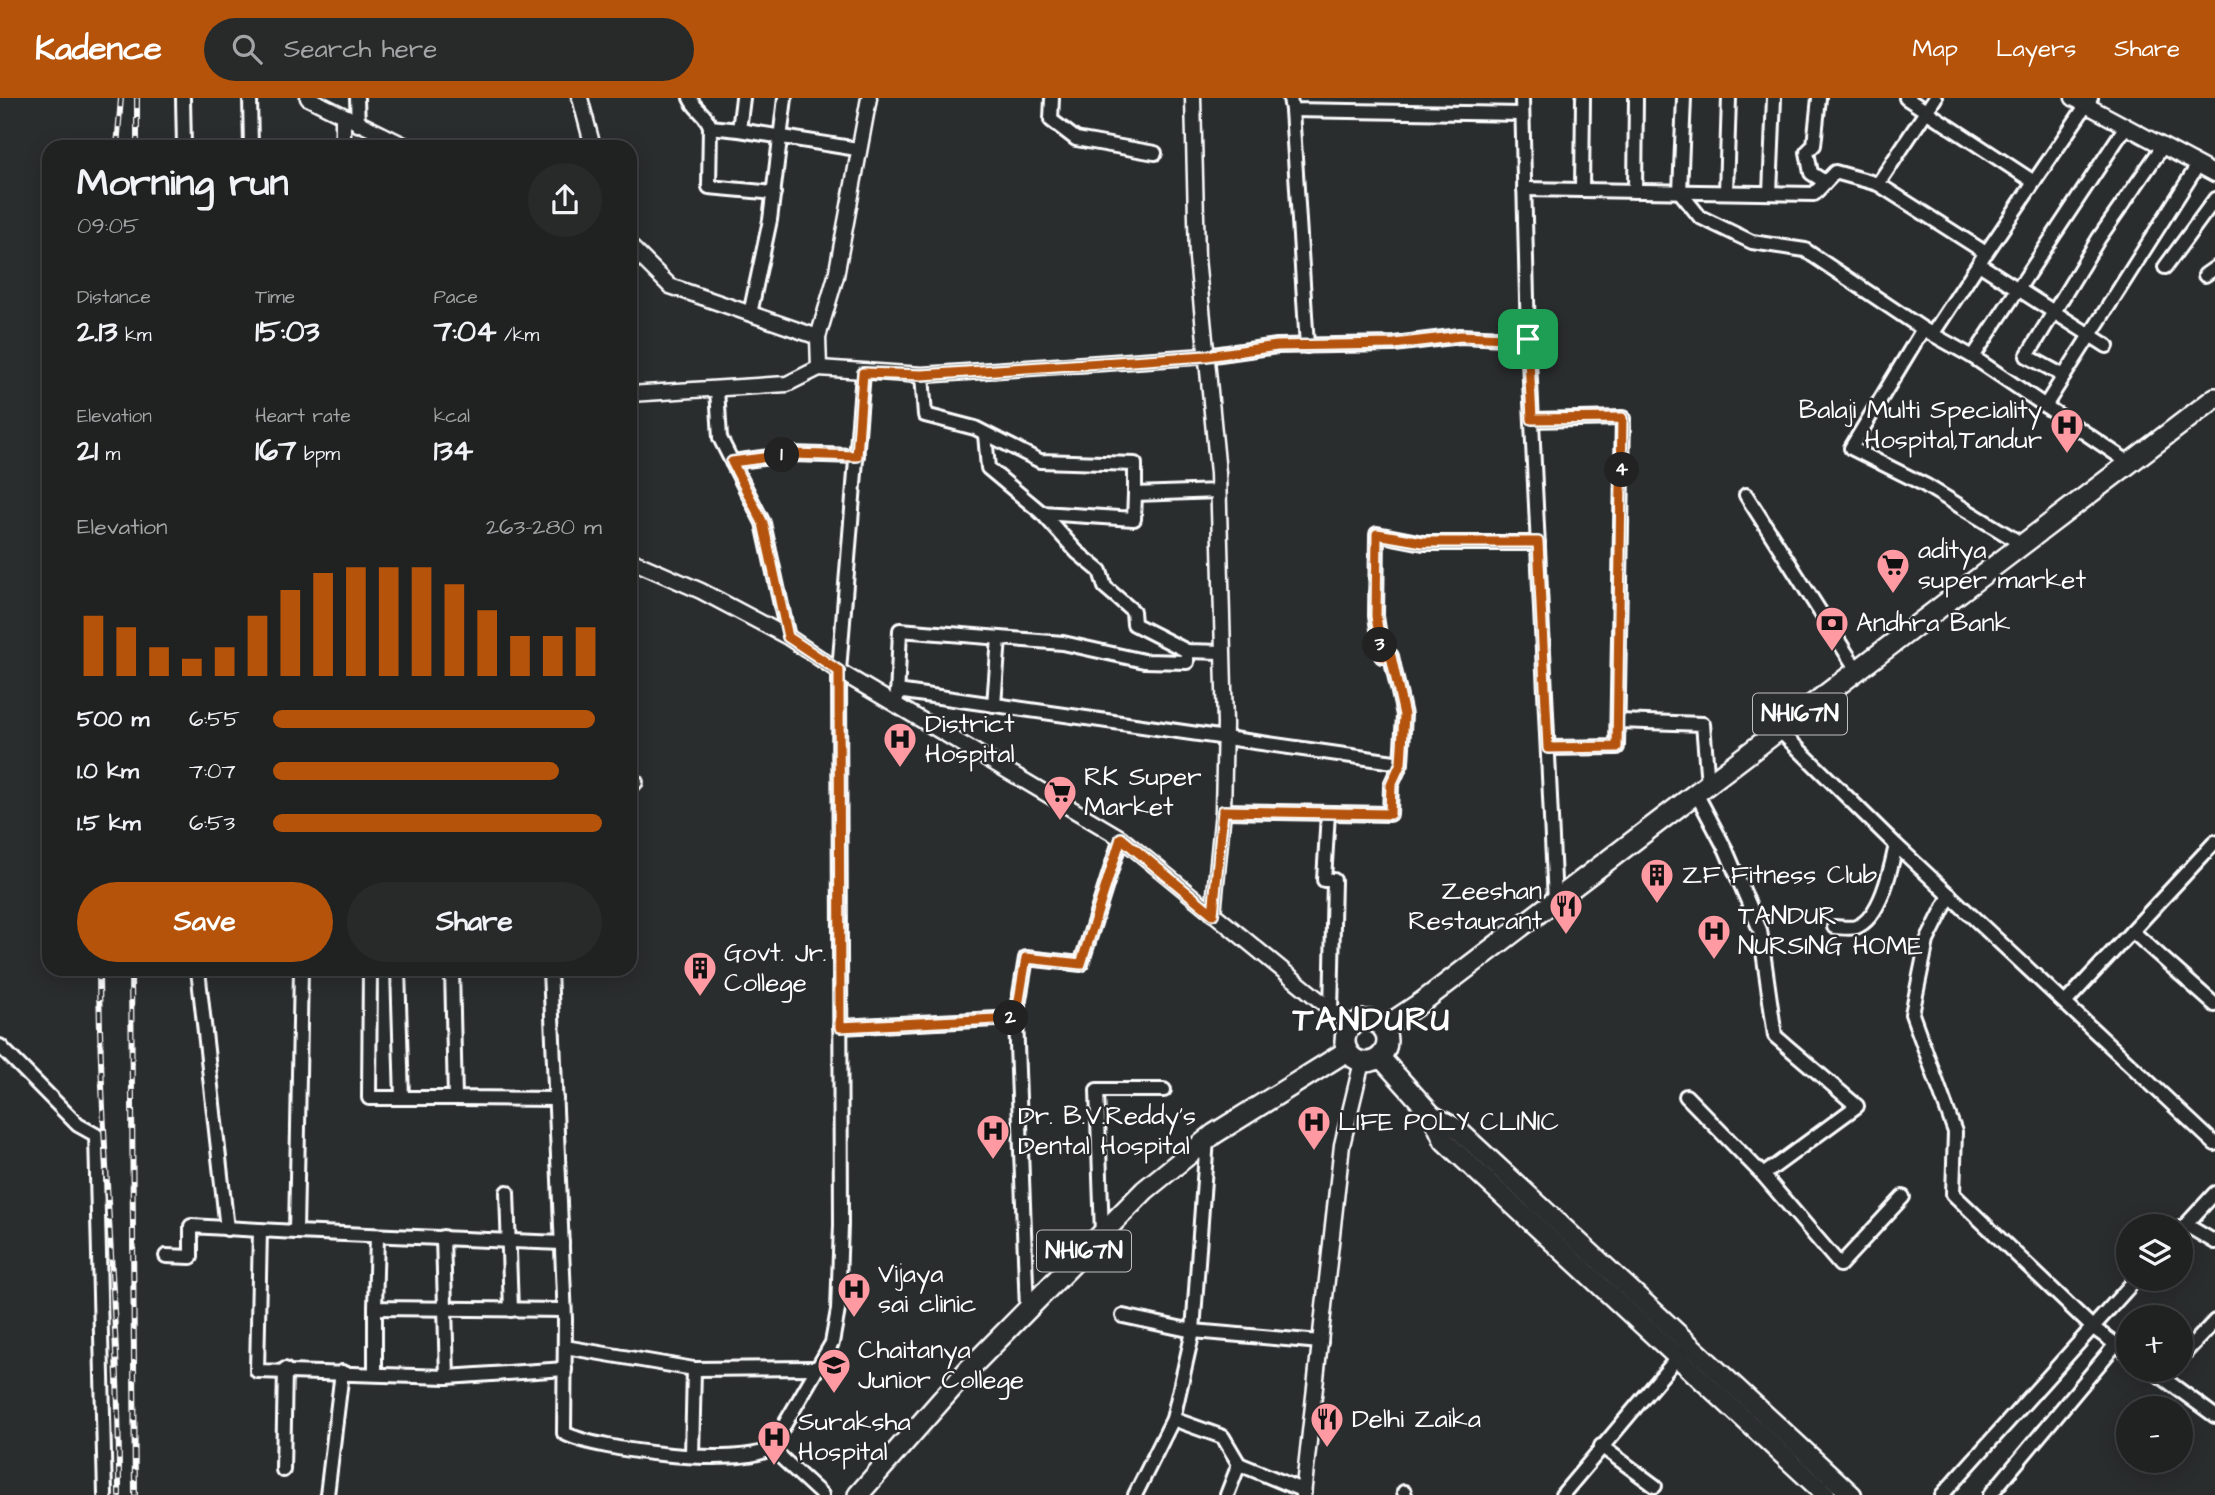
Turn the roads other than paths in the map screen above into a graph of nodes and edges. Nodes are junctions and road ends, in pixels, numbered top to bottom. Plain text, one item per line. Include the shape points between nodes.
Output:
1 (183, 98) edge
2 (250, 98) edge
3 (308, 98) edge
4 (357, 98) edge
5 (580, 98) edge
6 (690, 98) edge
7 (743, 98) edge
8 (785, 98) edge
9 (869, 98) edge
10 (1052, 98) edge
11 (1194, 98) edge
12 (1522, 98) edge
13 (1583, 98) edge
14 (1636, 98) edge
15 (1684, 98) edge
16 (1729, 98) edge
17 (1774, 98) edge
18 (1819, 98) edge
19 (1906, 98) edge
20 (1935, 98) edge
21 (2073, 98) edge
22 (2089, 102) edge
23 (1291, 104) edge
24 (1927, 110) junction
25 (1522, 114) junction
26 (343, 117) junction
27 (358, 125) junction
28 (2126, 126) junction
29 (710, 127) junction
30 (739, 130) junction
31 (782, 135) junction
32 (184, 140) edge
33 (251, 140) edge
34 (343, 140) edge
35 (392, 140) edge
36 (591, 140) edge
37 (2163, 146) junction
38 (857, 149) junction
39 (1156, 153) dead end
40 (2198, 165) junction
41 (2215, 174) edge
42 (1825, 182) junction
43 (2034, 182) junction
44 (1878, 184) junction
45 (1524, 189) junction
46 (1582, 190) junction
47 (1635, 191) junction
48 (1680, 191) junction
49 (1726, 192) junction
50 (774, 193) junction
51 (1770, 193) junction
52 (2215, 199) edge
53 (637, 253) edge
54 (1982, 259) junction
55 (2165, 267) dead end
56 (2019, 290) junction
57 (2053, 311) junction
58 (750, 314) junction
59 (1928, 331) junction
60 (2088, 334) junction
61 (818, 337) junction
62 (1528, 339) junction
63 (1307, 346) junction
64 (2107, 346) dead end
65 (1206, 356) junction
66 (1973, 357) junction
67 (819, 368) junction
68 (863, 373) junction
69 (922, 375) junction
70 (2064, 376) junction
71 (717, 389) junction
72 (637, 394) edge
73 (2215, 398) edge
74 (2045, 406) junction
75 (1532, 419) junction
76 (985, 434) junction
77 (857, 456) junction
78 (732, 462) junction
79 (2129, 462) junction
80 (1219, 491) junction
81 (1135, 494) junction
82 (1746, 495) dead end
83 (1042, 513) junction
84 (1538, 542) junction
85 (2022, 544) junction
86 (637, 563) edge
87 (788, 637) junction
88 (999, 638) junction
89 (1187, 651) junction
90 (1222, 652) junction
91 (1857, 670) junction
92 (839, 671) junction
93 (897, 698) junction
94 (994, 705) junction
95 (1618, 721) junction
96 (1779, 730) junction
97 (1225, 738) junction
98 (1548, 748) junction
99 (1401, 763) junction
100 (1702, 789) junction
101 (1223, 811) junction
102 (1328, 813) junction
103 (1121, 838) junction
104 (2215, 842) edge
105 (1896, 845) junction
106 (1950, 895) junction
107 (1555, 901) junction
108 (1213, 914) junction
109 (1834, 927) dead end
110 (2132, 931) junction
111 (199, 976) edge
112 (301, 976) edge
113 (370, 976) edge
114 (398, 976) edge
115 (452, 976) edge
116 (550, 976) edge
117 (2066, 1002) junction
118 (2215, 1005) edge
119 (1331, 1011) junction
120 (1016, 1018) junction
121 (1351, 1026) junction
122 (840, 1027) junction
123 (1383, 1028) junction
124 (0, 1046) edge
125 (1363, 1057) junction
126 (1164, 1090) dead end
127 (1686, 1096) dead end
128 (402, 1098) junction
129 (455, 1098) junction
130 (556, 1099) junction
131 (1207, 1139) junction
132 (2215, 1144) edge
133 (1763, 1175) junction
134 (507, 1192) dead end
135 (2215, 1194) edge
136 (1903, 1197) dead end
137 (2193, 1217) edge
138 (227, 1230) junction
139 (260, 1230) junction
140 (296, 1232) junction
141 (2193, 1232) edge
142 (1102, 1234) junction
143 (377, 1237) junction
144 (443, 1237) junction
145 (510, 1241) junction
146 (2215, 1242) edge
147 (562, 1243) junction
148 (166, 1256) dead end
149 (2125, 1291) edge
150 (375, 1308) junction
151 (444, 1308) junction
152 (511, 1310) junction
153 (564, 1310) junction
154 (1027, 1310) junction
155 (1123, 1316) dead end
156 (2215, 1321) edge
157 (2092, 1326) junction
158 (1193, 1331) junction
159 (1321, 1342) junction
160 (2116, 1344) joint
161 (2193, 1344) edge
162 (565, 1347) junction
163 (1684, 1350) junction
164 (816, 1368) junction
165 (285, 1369) junction
166 (565, 1369) junction
167 (694, 1369) junction
168 (342, 1372) junction
169 (376, 1373) junction
170 (447, 1377) junction
171 (2172, 1382) edge
172 (2215, 1416) edge
173 (1173, 1419) junction
174 (1601, 1446) junction
175 (771, 1448) junction
176 (692, 1456) junction
177 (1240, 1464) junction
178 (283, 1471) dead end
179 (1655, 1486) dead end
180 (1304, 1493) edge
181 (105, 1495) edge
182 (327, 1495) edge
183 (822, 1495) edge
184 (858, 1495) edge
185 (1135, 1495) edge
186 (1227, 1495) edge
187 (1562, 1495) edge
188 (1826, 1495) edge
189 (1852, 1495) edge
190 (1942, 1495) edge
191 (1990, 1495) edge

1 - 32 street
2 - 33 street
3 - 26 street
4 - 27 street
5 - 36 street
6 - 29 street
7 - 30 street
8 - 31 street
9 - 38 street
10 - 39 street via 1051,120 1076,139
11 - 65 street via 1197,258
12 - 25 street
13 - 46 street
14 - 47 street
15 - 48 street
16 - 49 street
17 - 51 street
18 - 42 street via 1815,145 1807,152 1811,173
19 - 24 street
20 - 24 street
21 - 22 street
22 - 28 street
22 - 43 street
23 - 25 street
23 - 63 street
24 - 43 street
24 - 44 street
25 - 45 street
26 - 27 street
26 - 34 street
27 - 35 street
28 - 37 street
28 - 56 street
29 - 30 street
29 - 50 street via 709,187
30 - 31 street
31 - 38 street
31 - 50 street
37 - 40 street
37 - 57 street
38 - 61 street via 836,276
40 - 41 street
40 - 60 street
42 - 44 street via 1835,172
42 - 51 street via 1814,194
43 - 54 street
44 - 54 street
45 - 46 street
45 - 62 street
46 - 47 street
47 - 48 street
48 - 49 street
48 - 59 street via 1700,217 1752,242 1805,250
49 - 51 street
50 - 58 street
52 - 55 street
53 - 58 street via 670,286
54 - 56 street
54 - 59 street
56 - 57 street
56 - 66 street
57 - 60 street
57 - 70 street via 2027,356
58 - 61 street
59 - 66 street
59 - 85 street via 1851,448 1925,485
60 - 64 street
60 - 70 street
61 - 67 street
62 - 63 street via 1461,336 1394,344
62 - 75 street
63 - 65 street
65 - 69 street
65 - 80 street
66 - 74 street
67 - 68 street
67 - 71 street via 787,384
68 - 69 street
68 - 77 street
69 - 76 street via 925,415
70 - 74 street
71 - 72 street
71 - 78 street via 720,438
73 - 79 highway, NH167N
74 - 79 street
75 - 84 street
75 - 95 street via 1622,418
76 - 81 street via 1040,461 1135,464
76 - 83 street via 988,468
77 - 78 street via 792,454
77 - 92 street
78 - 87 street via 763,523
79 - 85 highway, NH167N
80 - 81 street
80 - 90 street
81 - 83 street via 1134,519
82 - 91 street
83 - 89 street via 1100,571 1105,587 1133,611 1134,624
84 - 98 street
84 - 99 street via 1423,542 1377,534 1376,616 1382,656 1391,656 1404,715
85 - 91 highway, NH167N
86 - 87 street
87 - 92 street
88 - 89 street via 1063,643 1144,661 1187,662
88 - 93 street via 900,631
88 - 94 street
89 - 90 street
90 - 97 street
91 - 96 highway, NH167N
92 - 93 street
92 - 122 street
93 - 94 street
93 - 103 street
94 - 97 street
95 - 98 street via 1617,747
95 - 100 street via 1703,724
96 - 100 highway, NH167N
96 - 105 street
97 - 99 street
97 - 101 street
98 - 107 street
99 - 102 street via 1391,785 1390,814
100 - 107 highway, NH167N
100 - 133 street via 1760,930 1775,1036 1857,1106
101 - 102 street
101 - 108 street
102 - 119 street via 1324,880 1334,880
103 - 108 street
103 - 120 street via 1081,964 1026,958
104 - 110 street
105 - 106 street
105 - 109 street via 1888,880 1871,916 1856,927
106 - 117 street
106 - 157 street via 1927,941 1912,1014 1955,1132 1954,1194
107 - 123 highway, NH167N
108 - 119 street
110 - 117 street
110 - 118 street
111 - 138 street
112 - 140 street
113 - 128 street via 369,1098
114 - 128 street
115 - 129 street
116 - 130 street
117 - 132 street
119 - 121 street
120 - 122 street
120 - 154 street
121 - 123 highway via 1364,1019
121 - 125 highway via 1345,1042
122 - 164 street via 838,1310 832,1343
123 - 125 highway via 1387,1046
124 - 181 street via 78,1125 96,1135
125 - 131 highway, NH167N
125 - 159 street via 1342,1145
125 - 163 main road via 1432,1115 1455,1128
126 - 142 street via 1097,1090
127 - 133 street
128 - 129 street
129 - 130 street
130 - 147 street
131 - 142 highway, NH167N via 1145,1190
131 - 158 street
133 - 136 street via 1840,1265
134 - 145 street
135 - 137 street
138 - 139 street
138 - 148 street via 191,1226 191,1256
139 - 140 street
139 - 165 street via 257,1371
140 - 143 street
141 - 146 street
142 - 154 highway, NH167N
143 - 144 street
143 - 150 street
144 - 145 street
144 - 151 street
145 - 147 street
145 - 152 street
147 - 153 street
149 - 157 street
150 - 151 street
150 - 169 street
151 - 152 street
151 - 170 street
152 - 153 street
153 - 162 street
154 - 184 highway, NH167N
155 - 158 street
156 - 161 street
157 - 160 street
157 - 190 street
158 - 159 street
158 - 173 street
159 - 180 street
160 - 191 street
162 - 166 street
162 - 167 street
163 - 174 street
163 - 188 main road
163 - 189 main road
164 - 167 street
164 - 175 street
165 - 168 street
165 - 178 street
166 - 170 street
166 - 176 street via 564,1433 600,1446
167 - 176 street
168 - 169 street
168 - 182 street
169 - 170 street
171 - 172 street
173 - 177 street via 1223,1437
173 - 185 street
174 - 179 street
174 - 187 street
175 - 176 street via 741,1458
175 - 183 street
177 - 180 street
177 - 186 street

